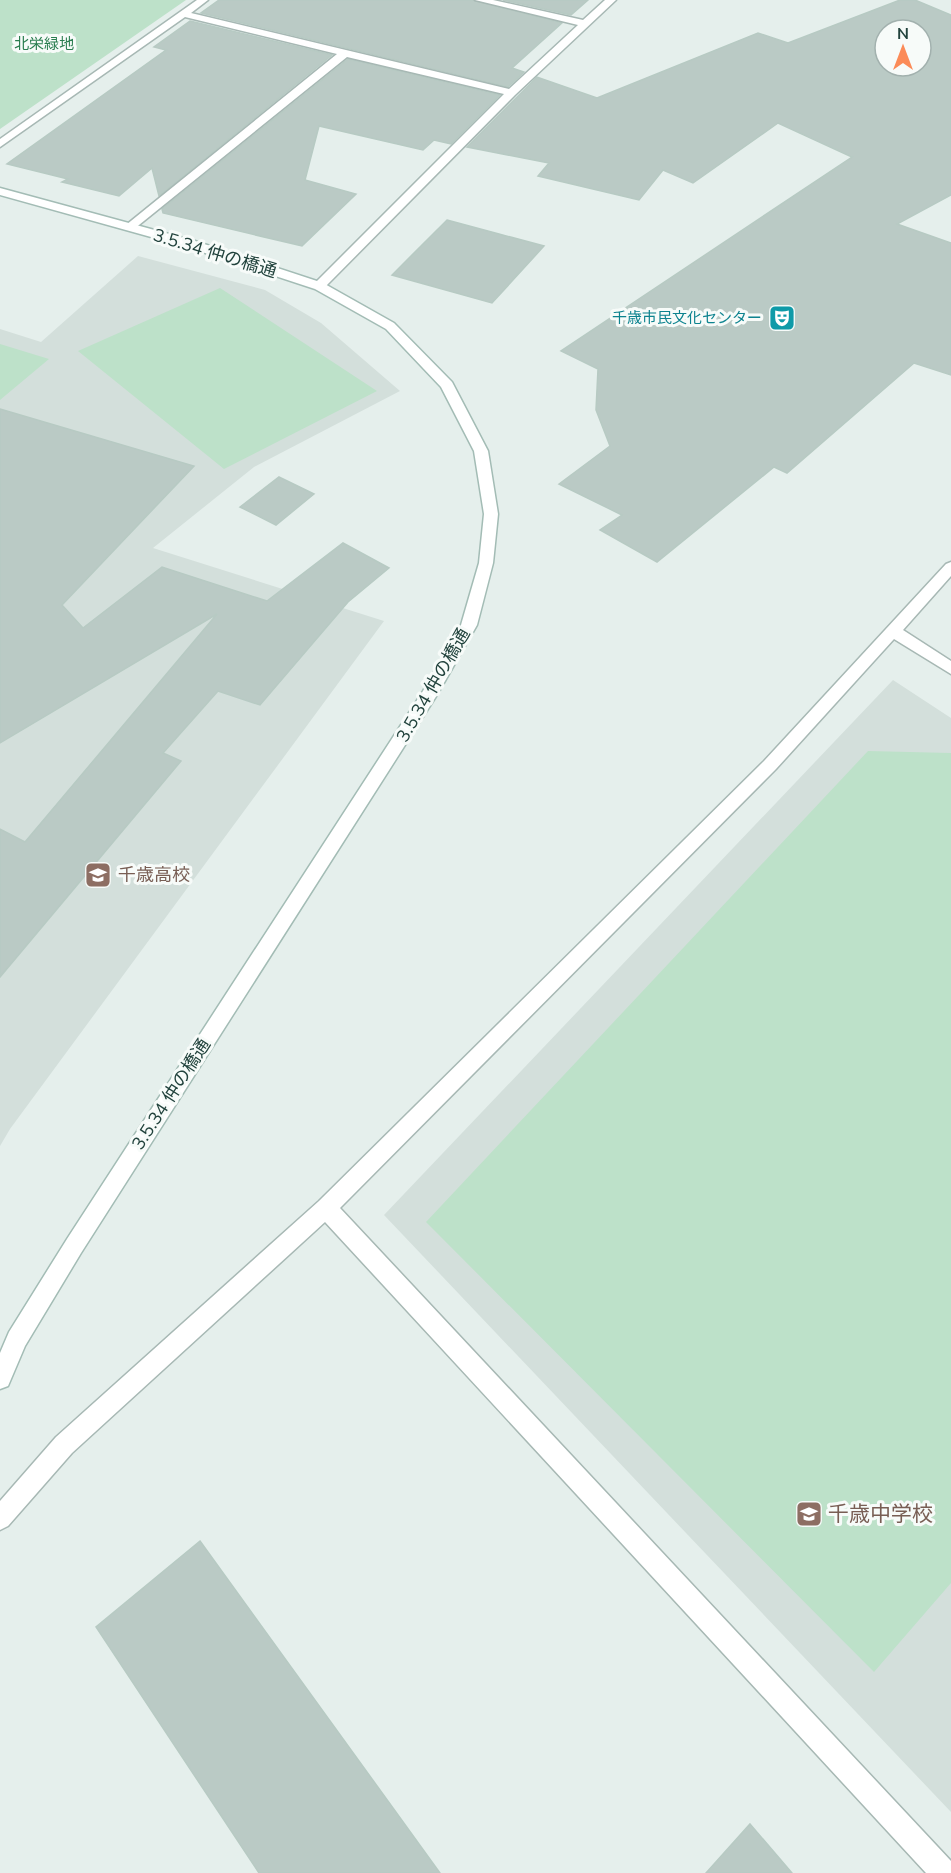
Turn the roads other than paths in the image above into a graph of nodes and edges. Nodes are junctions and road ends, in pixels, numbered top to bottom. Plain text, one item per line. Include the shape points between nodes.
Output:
1 (203, 0) edge
2 (480, 0) edge
3 (611, 0) edge
4 (183, 14) junction
5 (586, 24) junction
6 (345, 53) junction
7 (511, 93) junction
8 (0, 144) edge
9 (0, 191) edge
10 (130, 227) junction
11 (319, 286) junction
12 (951, 567) edge
13 (892, 630) junction
14 (951, 669) edge
15 (326, 1208) junction
16 (0, 1378) edge
17 (0, 1518) edge
18 (944, 1873) edge

1 - 4 street
2 - 5 street
3 - 5 street
4 - 6 street
4 - 8 street
5 - 7 street
6 - 7 street
6 - 10 street
7 - 11 street
9 - 10 street, 3.5.34 仲の橋通
10 - 11 street, 3.5.34 仲の橋通
11 - 16 street, 3.5.34 仲の橋通 via 390,326 447,385 481,451 491,514 486,563 469,626 429,696 74,1246 17,1339
12 - 13 street
13 - 14 street
13 - 15 street via 770,765
15 - 17 street via 64,1445
15 - 18 street

